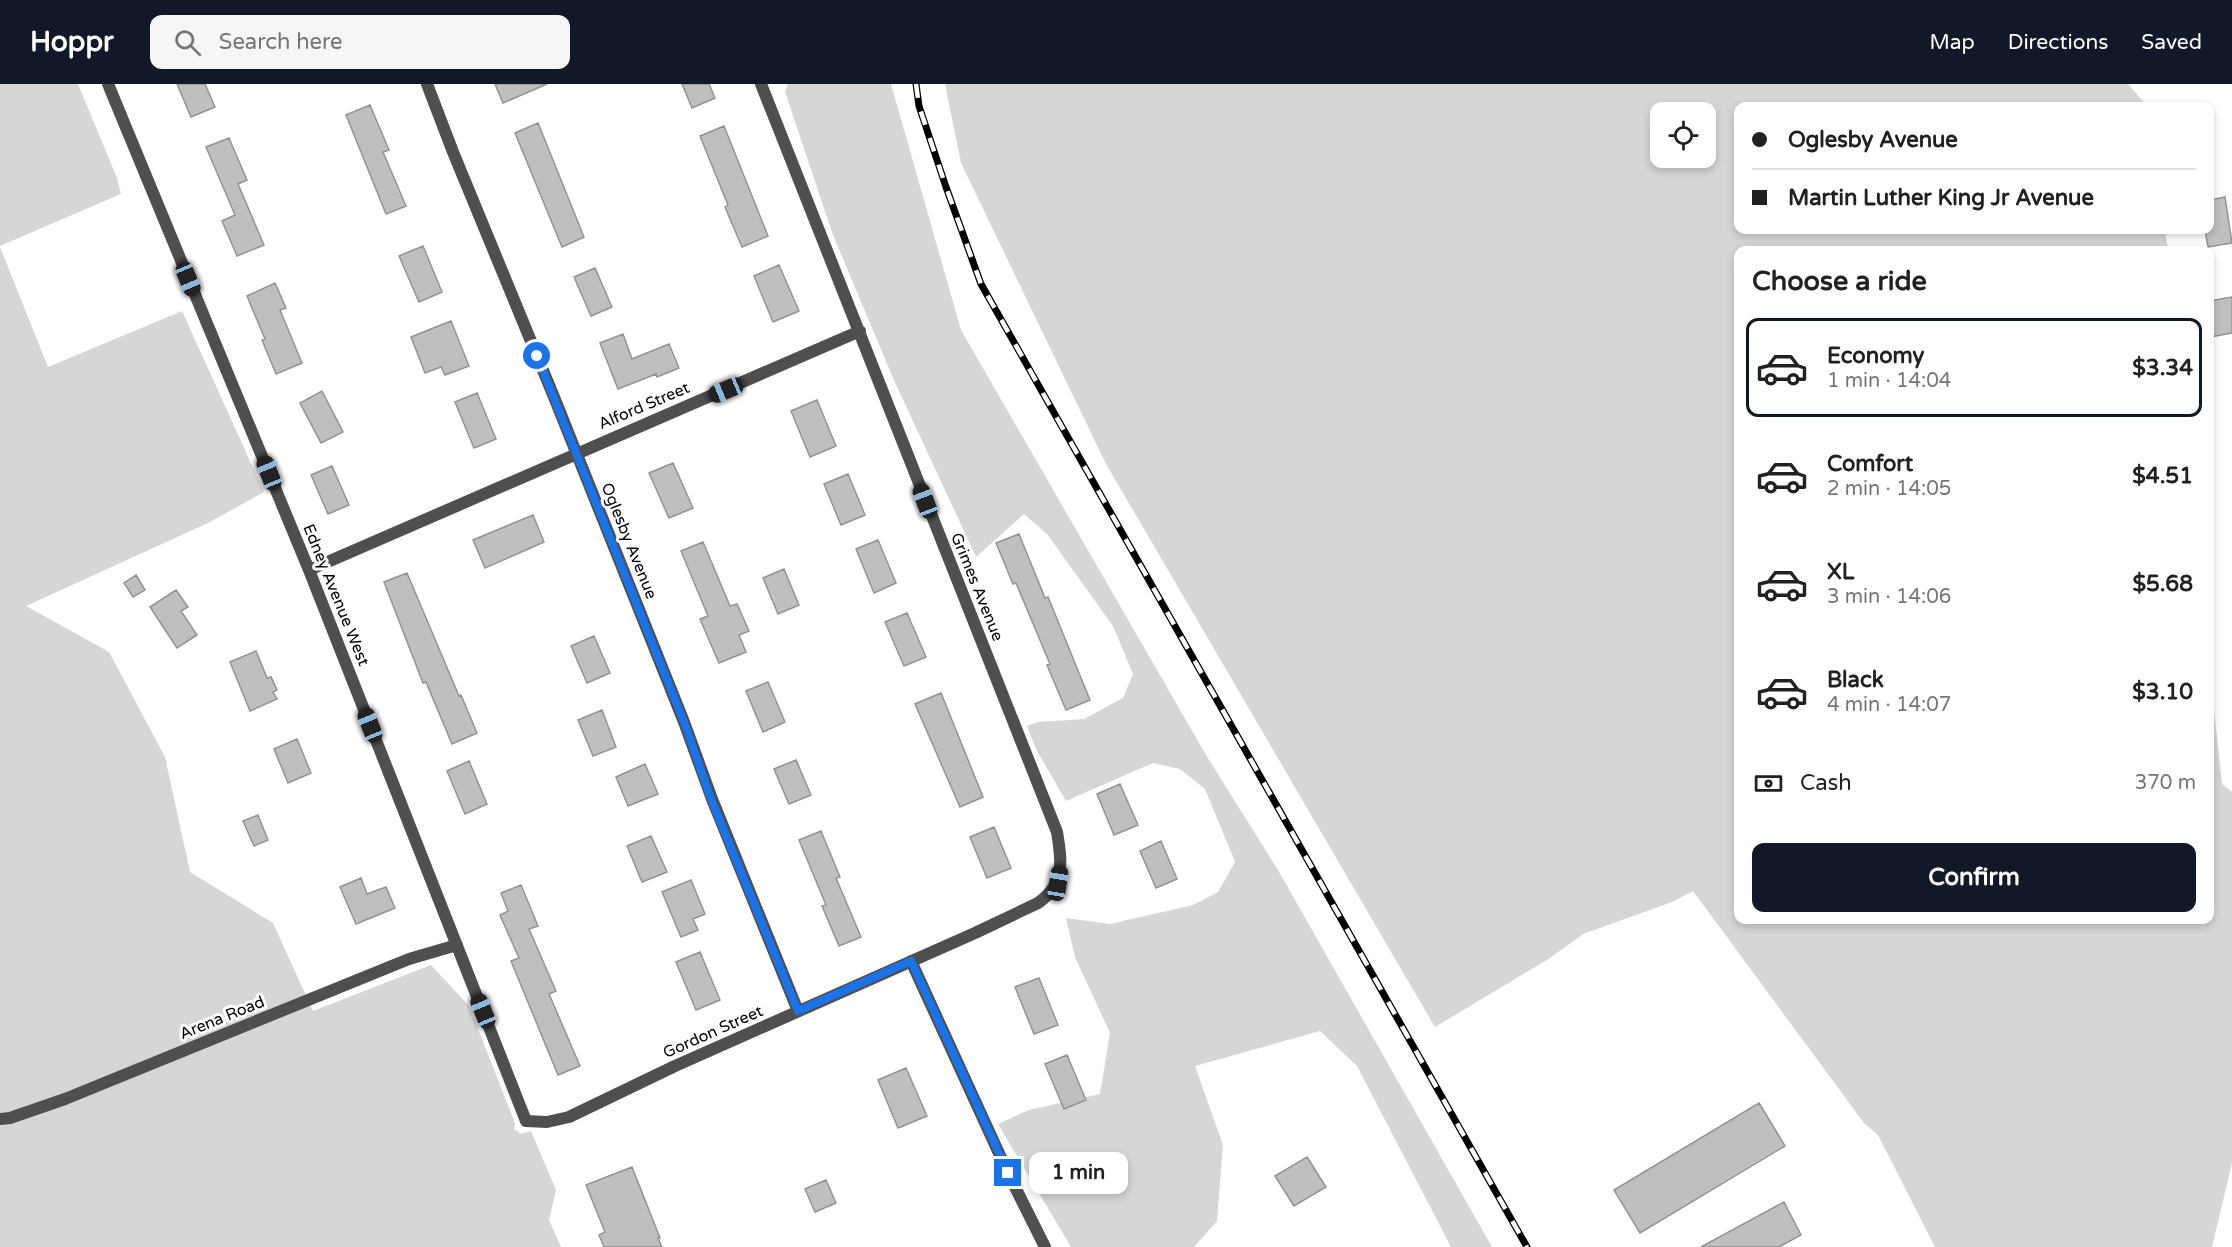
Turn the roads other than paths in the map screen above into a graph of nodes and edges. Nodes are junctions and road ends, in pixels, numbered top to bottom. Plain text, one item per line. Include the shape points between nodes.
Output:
1 (108, 84) edge
2 (427, 84) edge
3 (761, 84) edge
4 (860, 331) junction
5 (576, 452) junction
6 (309, 570) junction
7 (457, 945) junction
8 (911, 961) junction
9 (798, 1011) junction
10 (0, 1119) edge
11 (526, 1121) joint
12 (1045, 1247) edge

1 - 6 street, Edney Avenue West
2 - 5 street, Oglesby Avenue
3 - 4 street, Grimes Avenue
4 - 5 street, Alford Street
4 - 8 street, Grimes Avenue via 1057,832 1062,858 1058,883 1038,903
5 - 6 street, Alford Street
5 - 9 street, Oglesby Avenue
6 - 7 street, Edney Avenue West
7 - 10 street, Arena Road via 409,959 65,1099
7 - 11 street, Edney Avenue West
8 - 9 street, Gordon Street
8 - 12 street
9 - 11 street, Gordon Street via 569,1117

